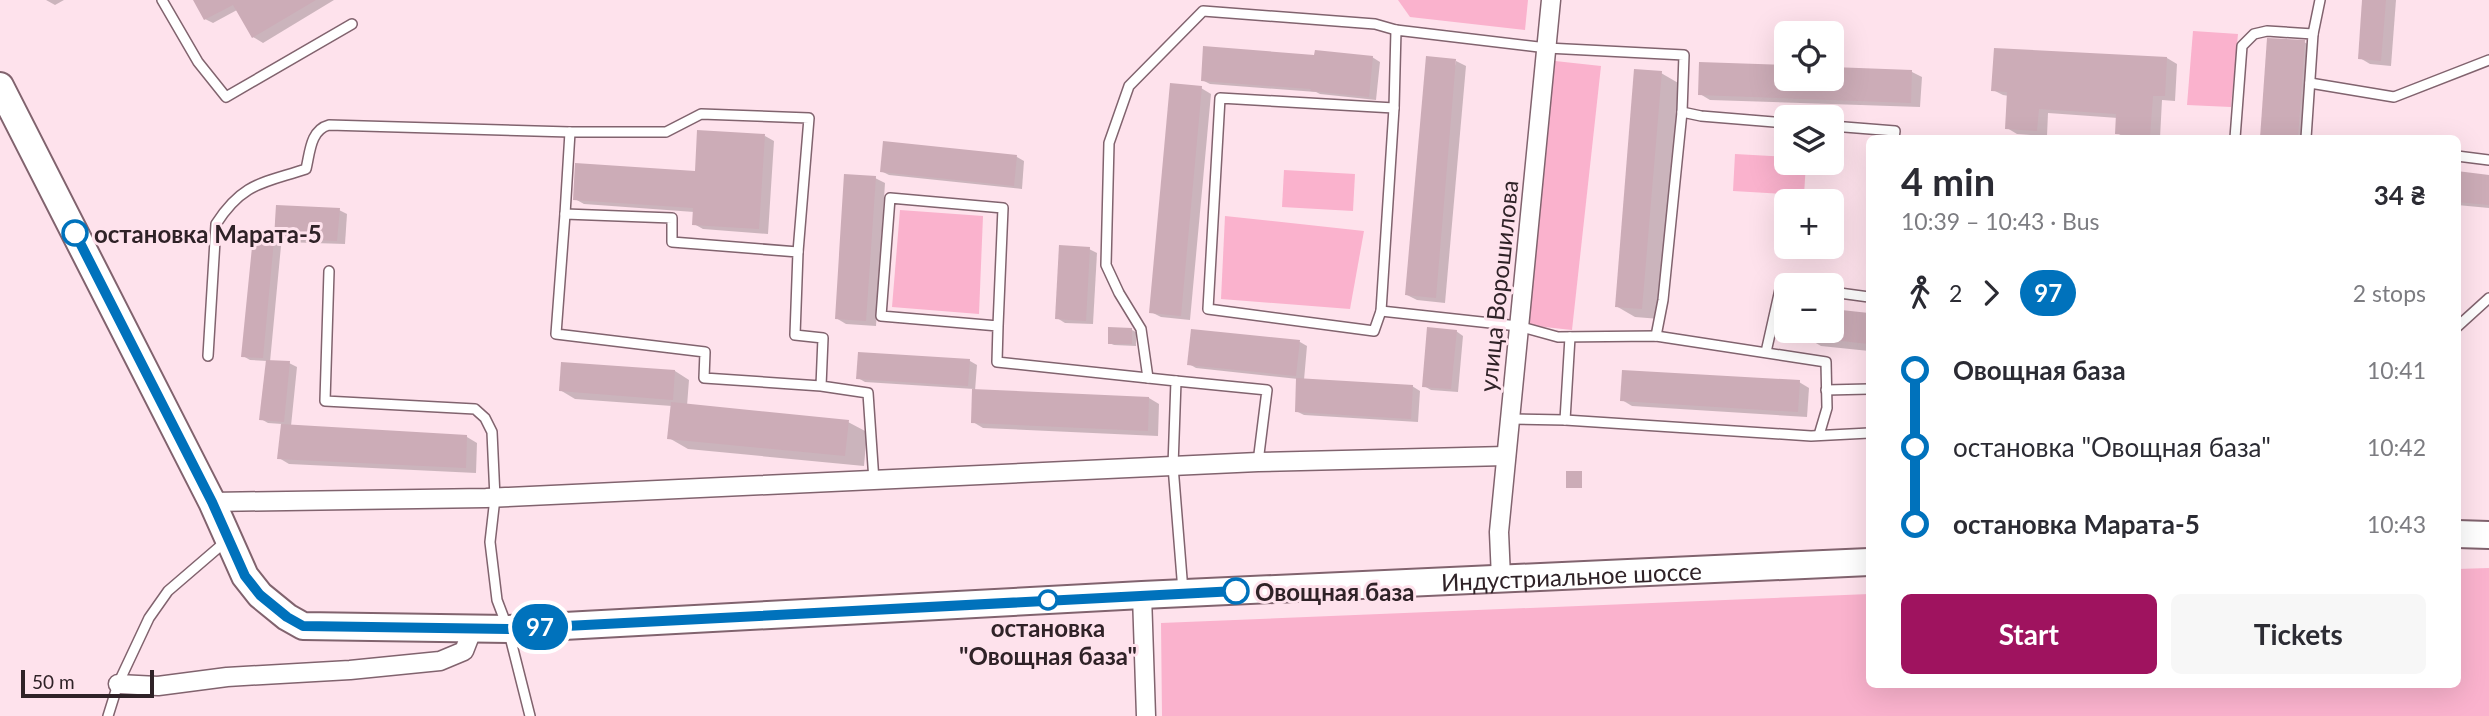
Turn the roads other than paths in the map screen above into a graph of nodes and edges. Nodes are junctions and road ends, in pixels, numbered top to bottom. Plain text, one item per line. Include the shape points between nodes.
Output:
1 (162, 0) edge
2 (1551, 0) edge
3 (2320, 0) edge
4 (352, 24) dead end
5 (1396, 30) junction
6 (2313, 34) junction
7 (1547, 48) junction
8 (2489, 60) edge
9 (2310, 83) junction
10 (0, 86) edge
11 (1394, 108) junction
12 (1682, 112) junction
13 (1774, 122) edge
14 (1844, 127) edge
15 (570, 132) junction
16 (1894, 135) edge
17 (2235, 135) edge
18 (2306, 135) edge
19 (2461, 156) edge
20 (2489, 160) edge
21 (565, 214) junction
22 (797, 252) junction
23 (330, 271) dead end
24 (1844, 294) edge
25 (1866, 297) edge
26 (2489, 298) edge
27 (1381, 311) junction
28 (1774, 318) edge
29 (2461, 323) edge
30 (998, 326) junction
31 (1518, 326) junction
32 (1656, 336) junction
33 (1570, 337) junction
34 (1766, 352) junction
35 (208, 356) dead end
36 (1148, 378) junction
37 (1176, 381) junction
38 (821, 386) junction
39 (1866, 389) edge
40 (1826, 390) junction
41 (1510, 419) junction
42 (1565, 420) junction
43 (1866, 433) edge
44 (1819, 435) junction
45 (1506, 456) junction
46 (1258, 462) junction
47 (1173, 467) junction
48 (874, 481) junction
49 (495, 498) junction
50 (212, 502) junction
51 (228, 540) junction
52 (1866, 562) edge
53 (1501, 578) junction
54 (1184, 593) junction
55 (1142, 595) junction
56 (473, 628) junction
57 (508, 629) junction
58 (118, 684) junction
59 (108, 716) edge
60 (530, 716) edge
61 (1146, 716) edge

1 - 4 lane via 198,62 226,97
2 - 7 street, улица Ворошилова
3 - 6 lane
5 - 7 lane
5 - 11 lane
5 - 36 lane via 1375,24 1203,11 1129,86 1109,143 1106,265 1140,329
6 - 9 lane
6 - 17 lane via 2267,31 2254,34 2242,46
7 - 12 lane via 1684,55
7 - 31 street, улица Ворошилова
8 - 9 lane via 2394,97
9 - 18 lane
10 - 50 main road, Индустриальное шоссе
11 - 27 lane
11 - 27 lane via 1220,98 1219,111 1208,309 1374,331
12 - 13 lane
12 - 32 lane
14 - 16 lane via 1895,131
15 - 21 lane
15 - 22 lane via 666,132 701,114 809,118
15 - 35 lane via 321,127 306,169 265,180 244,192 216,224
19 - 20 lane
21 - 22 lane via 672,218 672,242
21 - 38 lane via 556,334 705,352 704,378
22 - 38 lane via 795,335 823,338
23 - 49 lane via 325,401 475,409 492,432
24 - 25 lane
26 - 29 lane
27 - 31 lane
28 - 34 lane
30 - 30 lane via 881,316 890,198 1003,208
30 - 36 lane via 998,362
31 - 33 lane
31 - 41 street, улица Ворошилова
32 - 33 lane
32 - 34 lane
33 - 42 lane
34 - 40 lane via 1826,362
36 - 37 lane
37 - 46 lane via 1267,390
37 - 47 lane
38 - 48 lane via 868,393
39 - 40 lane
40 - 44 lane via 1827,408
41 - 42 lane
41 - 45 street, улица Ворошилова
42 - 44 lane
43 - 44 lane
45 - 46 street
45 - 53 street, улица Ворошилова via 1499,532
46 - 47 street
47 - 48 street
47 - 54 lane
48 - 49 street
49 - 50 street
49 - 57 lane via 490,542 497,600
50 - 51 main road, Индустриальное шоссе
51 - 56 main road, Индустриальное шоссе via 260,595 303,626
51 - 58 lane via 167,591
52 - 53 main road, Индустриальное шоссе
53 - 54 main road, Индустриальное шоссе
54 - 55 main road, Индустриальное шоссе
55 - 57 main road, Индустриальное шоссе
55 - 61 street
56 - 57 main road, Индустриальное шоссе
56 - 58 street via 464,651 440,661 158,686
57 - 60 lane
58 - 59 lane

